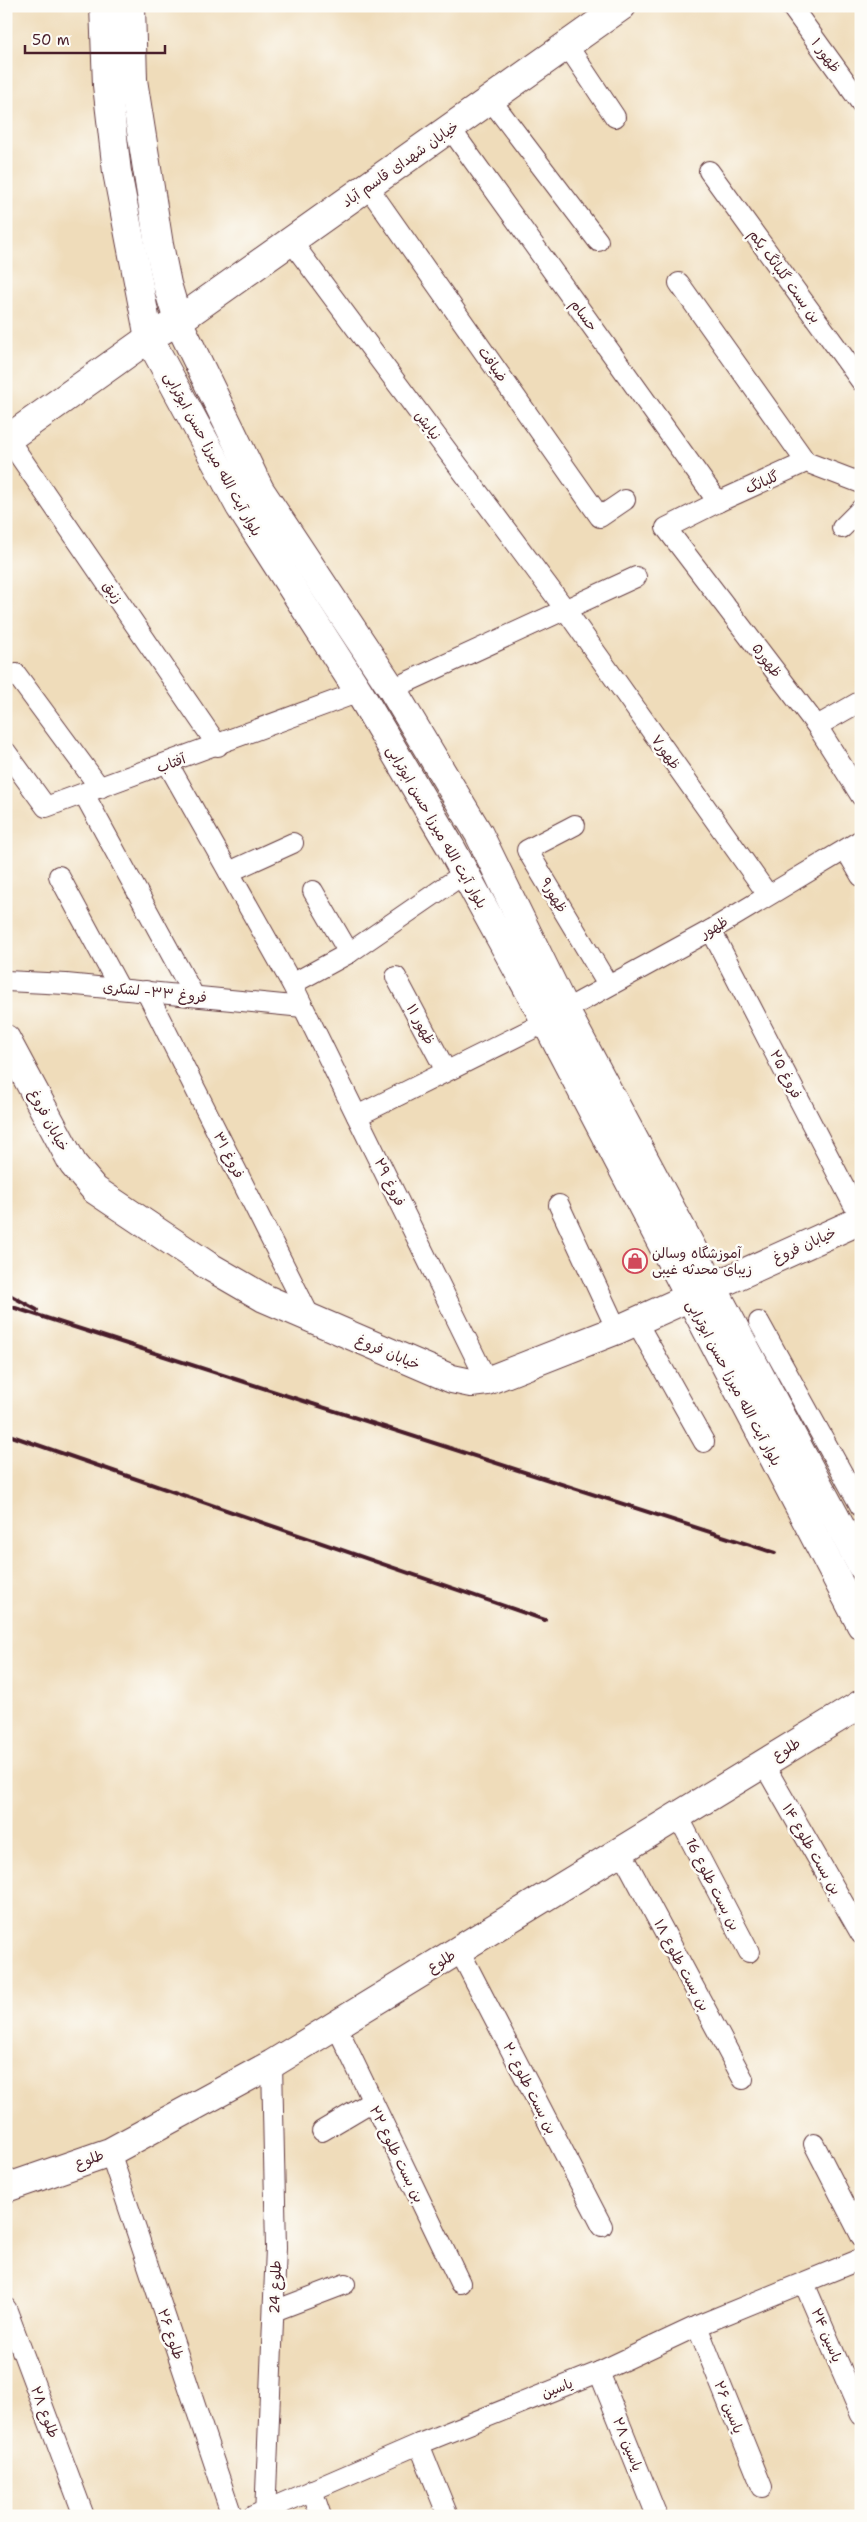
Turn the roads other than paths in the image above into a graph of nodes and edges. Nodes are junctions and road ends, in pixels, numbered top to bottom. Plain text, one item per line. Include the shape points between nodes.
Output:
1 (104, 6) edge
2 (131, 6) edge
3 (622, 6) edge
4 (790, 6) edge
5 (567, 45) junction
6 (490, 99) junction
7 (861, 103) edge
8 (615, 117) dead end
9 (450, 128) junction
10 (709, 171) dead end
11 (368, 187) junction
12 (291, 241) junction
13 (598, 241) dead end
14 (679, 283) dead end
15 (178, 321) junction
16 (149, 338) junction
17 (861, 381) edge
18 (7, 439) edge
19 (806, 462) junction
20 (861, 483) edge
21 (625, 500) dead end
22 (718, 502) junction
23 (861, 509) edge
24 (666, 528) joint
25 (842, 528) dead end
26 (636, 578) dead end
27 (565, 609) junction
28 (16, 674) dead end
29 (392, 689) junction
30 (359, 692) junction
31 (861, 702) edge
32 (818, 726) junction
33 (218, 746) junction
34 (6, 752) edge
35 (168, 764) junction
36 (92, 791) junction
37 (861, 796) edge
38 (575, 825) dead end
39 (293, 843) dead end
40 (854, 845) edge
41 (229, 872) junction
42 (465, 873) junction
43 (59, 876) dead end
44 (861, 876) edge
45 (313, 891) dead end
46 (768, 895) junction
47 (711, 930) junction
48 (349, 952) junction
49 (396, 977) dead end
50 (6, 981) edge
51 (292, 984) junction
52 (608, 985) junction
53 (120, 989) junction
54 (146, 991) junction
55 (194, 996) junction
56 (303, 1007) junction
57 (555, 1016) junction
58 (6, 1039) edge
59 (446, 1071) junction
60 (357, 1116) junction
61 (559, 1205) dead end
62 (861, 1219) edge
63 (700, 1292) junction
64 (311, 1320) junction
65 (759, 1322) dead end
66 (626, 1326) junction
67 (787, 1373) junction
68 (487, 1381) junction
69 (764, 1386) junction
70 (704, 1442) dead end
71 (855, 1483) edge
72 (861, 1507) edge
73 (861, 1565) edge
74 (861, 1625) edge
75 (861, 1704) edge
76 (763, 1764) junction
77 (678, 1816) junction
78 (621, 1851) junction
79 (861, 1934) edge
80 (459, 1950) junction
81 (749, 1952) dead end
82 (336, 2025) junction
83 (272, 2064) junction
84 (743, 2079) dead end
85 (371, 2102) junction
86 (322, 2131) dead end
87 (814, 2144) dead end
88 (110, 2152) junction
89 (6, 2188) edge
90 (602, 2226) dead end
91 (861, 2236) edge
92 (861, 2259) edge
93 (460, 2283) dead end
94 (345, 2284) dead end
95 (804, 2284) junction
96 (6, 2308) edge
97 (274, 2311) junction
98 (697, 2326) junction
99 (599, 2372) junction
100 (861, 2415) edge
101 (419, 2444) junction
102 (762, 2487) dead end
103 (312, 2490) junction
104 (261, 2514) edge
105 (84, 2516) edge
106 (232, 2516) edge
107 (321, 2516) edge
108 (448, 2516) edge
109 (657, 2516) edge

1 - 16 main road, بلوار آیت الله میرزا حسن ابوترابی via 108,85 118,172
2 - 15 main road, بلوار آیت الله میرزا حسن ابوترابی via 133,80 166,284
3 - 5 main road, خیابان شهدای قاسم آباد
4 - 7 street, ظهور ۱
5 - 6 main road, خیابان شهدای قاسم آباد
5 - 8 street
6 - 9 main road, خیابان شهدای قاسم آباد
6 - 13 street
9 - 11 main road, خیابان شهدای قاسم آباد
9 - 22 street, حسام
10 - 17 street, بن بست گلبانگ یکم
11 - 12 main road, خیابان شهدای قاسم آباد
11 - 21 street, ضیافت via 600,517
12 - 15 main road, خیابان شهدای قاسم آباد
12 - 27 street, نيايش
14 - 19 street
15 - 16 main road, خیابان شهدای قاسم آباد
15 - 29 main road, بلوار آیت الله میرزا حسن ابوترابی via 260,490
16 - 18 main road
16 - 30 main road, بلوار آیت الله میرزا حسن ابوترابی via 240,508
18 - 33 street, زنبق
19 - 20 street
19 - 22 street, گلبانگ
22 - 24 street, گلبانگ
23 - 25 street
24 - 32 street, ظهور۵
26 - 27 street
27 - 29 street
27 - 46 street, ظهور۷
28 - 36 street
29 - 57 main road, بلوار آیت الله میرزا حسن ابوترابی via 479,834
30 - 33 street, آفتاب
30 - 42 main road, بلوار آیت الله میرزا حسن ابوترابی
31 - 32 street
32 - 37 street, ظهور۵
33 - 35 street, آفتاب
34 - 36 street, آفتاب via 46,807
35 - 36 street, آفتاب
35 - 41 street, فروغ ۲۹
36 - 55 street
38 - 52 street, ظهور۹ via 527,850
39 - 41 street
40 - 44 street
40 - 46 street, ظهور
41 - 51 street, فروغ ۲۹
42 - 48 street
42 - 57 main road, بلوار آیت الله میرزا حسن ابوترابی
43 - 53 street
45 - 48 street
46 - 47 street, ظهور
47 - 52 street, ظهور
47 - 62 street, فروغ ۲۵
48 - 51 street
49 - 59 street, ظهور ۱۱
50 - 53 street, فروغ ۳۳- لشکری
51 - 56 street, فروغ ۲۹
52 - 57 street, ظهور
53 - 54 street, فروغ ۳۳- لشکری
54 - 55 street, فروغ ۳۳- لشکری
54 - 64 street, فروغ ۳۱
55 - 56 street, فروغ ۳۳- لشکری
56 - 60 street, فروغ ۲۹
57 - 59 street, ظهور
57 - 63 main road, بلوار آیت الله میرزا حسن ابوترابی
58 - 64 main road, خیابان فروغ via 73,1164 95,1190 207,1265 264,1298
59 - 60 street, ظهور
60 - 68 street, فروغ ۲۹
61 - 66 street
62 - 63 main road, خیابان فروغ
63 - 66 main road, خیابان فروغ
63 - 69 main road, بلوار آیت الله میرزا حسن ابوترابی
63 - 74 main road, بلوار آیت الله میرزا حسن ابوترابی
64 - 68 main road, خیابان فروغ via 452,1379 471,1383
65 - 67 street
66 - 68 main road, خیابان فروغ
66 - 70 street
67 - 69 street
67 - 71 street
69 - 73 main road, بلوار آیت الله میرزا حسن ابوترابی
71 - 72 street
75 - 76 main road, طلوع
76 - 77 main road, طلوع
76 - 79 street, بن بست طلوع ۱۴
77 - 78 main road, طلوع
77 - 81 street, بن بست طلوع 16
78 - 80 main road, طلوع
78 - 84 street, بن بست طلوع ۱۸
80 - 82 main road, طلوع
80 - 90 street, بن بست طلوع ۲۰
82 - 83 main road, طلوع
82 - 85 street, بن بست طلوع ۲۲
83 - 88 main road, طلوع
83 - 97 street, طلوع 24 via 276,2248
85 - 86 street
85 - 93 street, بن بست طلوع ۲۲
87 - 91 street
88 - 89 main road, طلوع
88 - 106 street, طلوع ۲۶
92 - 95 street, یاسین
94 - 97 street
95 - 98 street, یاسین
95 - 100 street, یاسین ۲۴
96 - 105 street, طلوع ۲۸
97 - 104 street, طلوع 24
98 - 99 street, یاسین
98 - 102 street, یاسین ۲۶
99 - 101 street, یاسین
99 - 109 street, یاسین ۲۸
101 - 103 street, یاسین
101 - 108 street
103 - 104 street, یاسین
103 - 107 street

